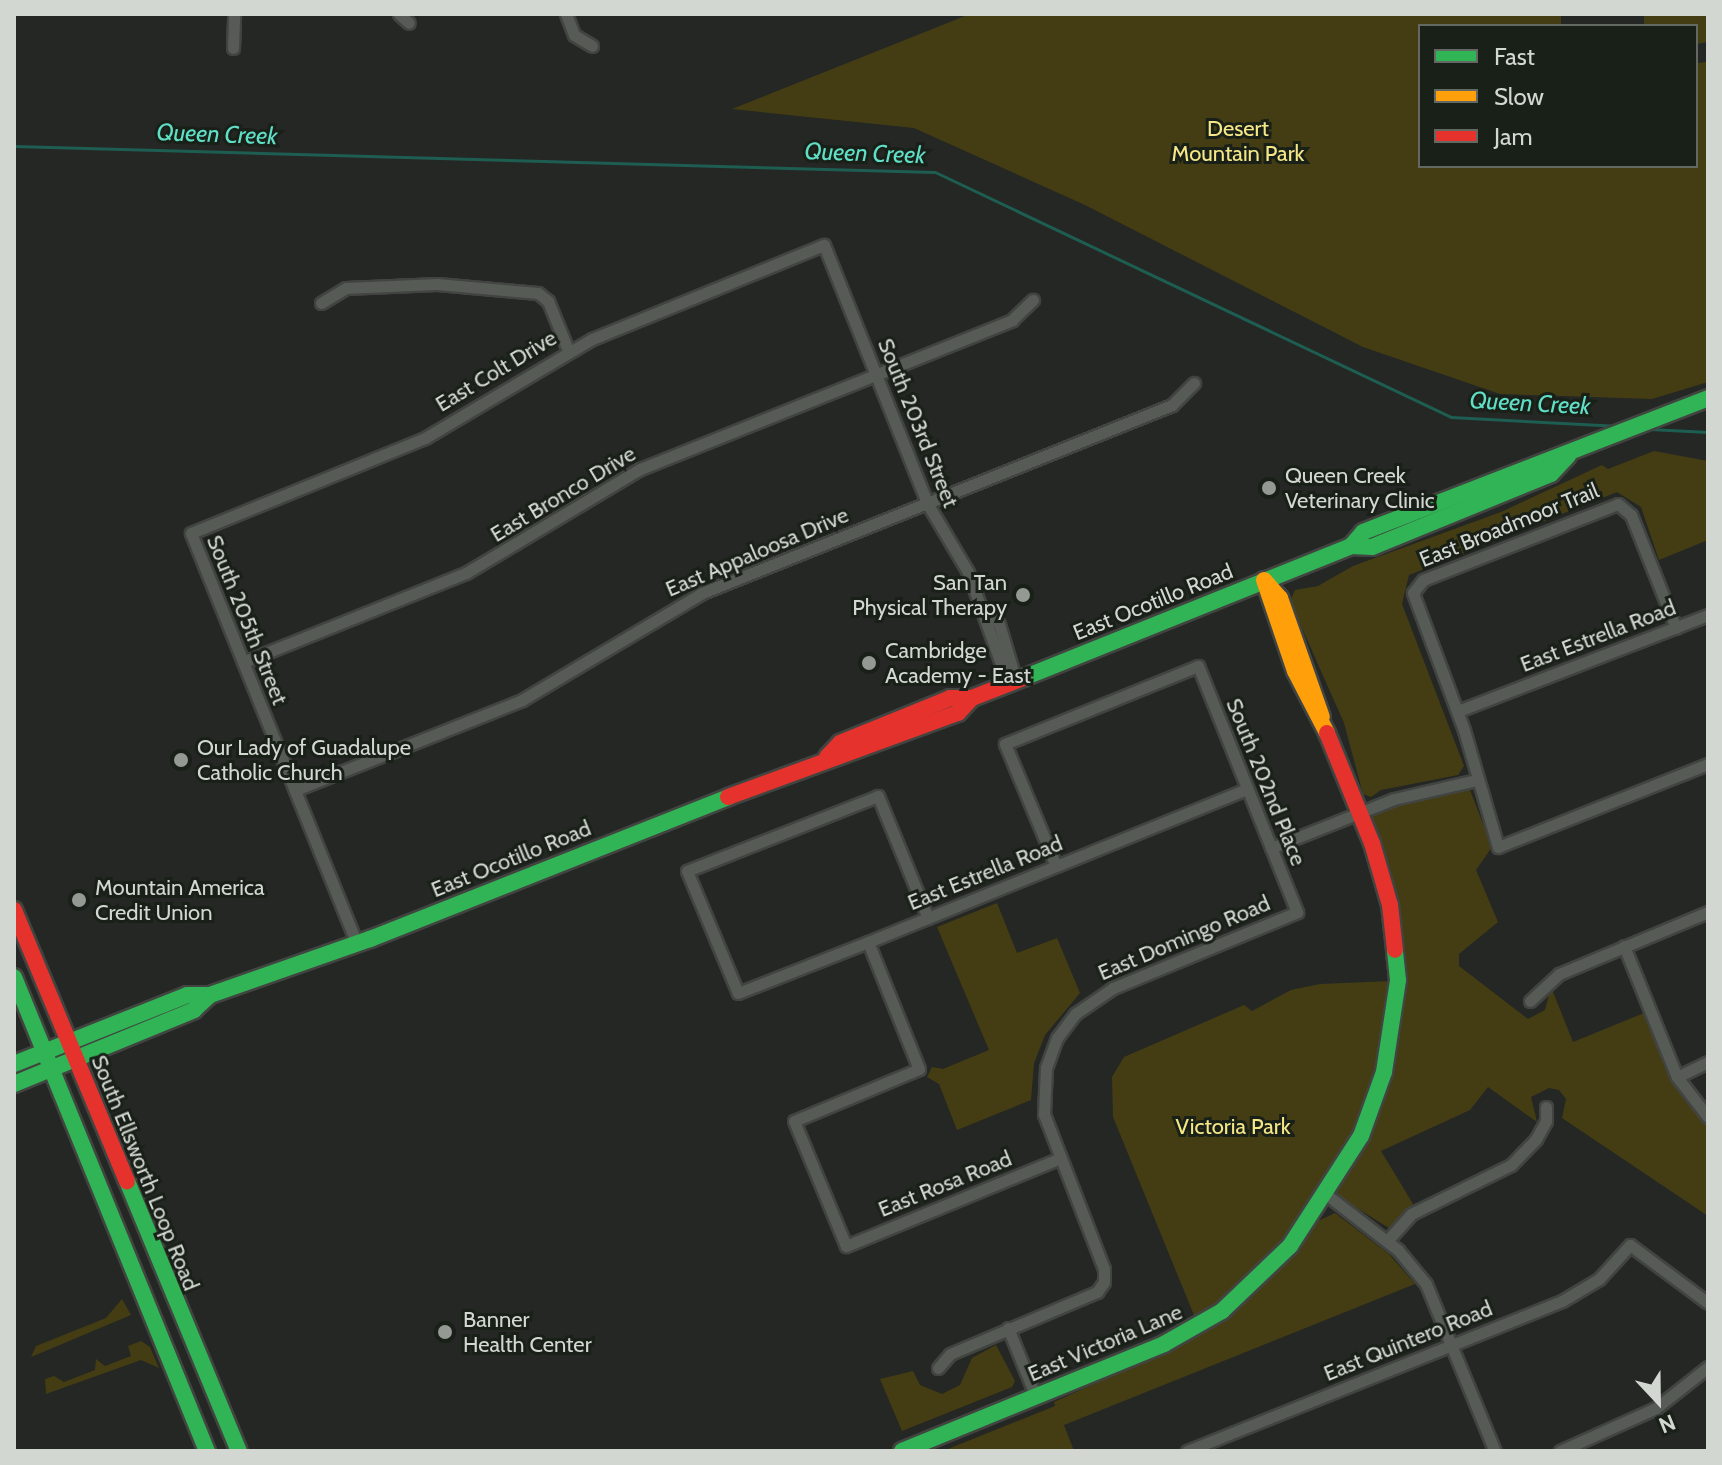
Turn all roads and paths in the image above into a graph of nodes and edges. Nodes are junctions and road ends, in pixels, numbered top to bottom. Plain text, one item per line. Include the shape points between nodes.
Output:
1 (234, 14) edge
2 (399, 14) edge
3 (566, 14) edge
4 (409, 23) dead end
5 (592, 46) dead end
6 (233, 48) dead end
7 (824, 245) joint
8 (1033, 300) dead end
9 (321, 303) dead end
10 (568, 350) junction
11 (876, 374) junction
12 (1194, 383) dead end
13 (1708, 398) edge
14 (927, 503) junction
15 (191, 533) joint
16 (1264, 580) junction
17 (1708, 615) edge
18 (1676, 628) junction
19 (243, 662) junction
20 (1016, 681) junction
21 (1458, 711) junction
22 (1708, 764) edge
23 (1476, 780) junction
24 (1247, 789) junction
25 (295, 790) junction
26 (1359, 812) junction
27 (1271, 848) junction
28 (1056, 866) junction
29 (14, 910) edge
30 (1297, 912) joint
31 (1708, 912) edge
32 (928, 918) junction
33 (868, 942) junction
34 (357, 944) junction
35 (1624, 946) junction
36 (14, 977) edge
37 (210, 995) junction
38 (1530, 1001) dead end
39 (67, 1042) junction
40 (45, 1052) junction
41 (74, 1059) junction
42 (1708, 1062) edge
43 (14, 1064) edge
44 (51, 1069) junction
45 (1677, 1077) junction
46 (14, 1084) edge
47 (1546, 1107) dead end
48 (1708, 1117) edge
49 (1058, 1159) junction
50 (1327, 1195) junction
51 (1387, 1241) junction
52 (1708, 1303) edge
53 (1008, 1328) junction
54 (1453, 1345) junction
55 (1708, 1367) edge
56 (938, 1368) dead end
57 (1036, 1397) junction
58 (207, 1451) edge
59 (239, 1451) edge
60 (902, 1451) edge
61 (1187, 1451) edge
62 (1495, 1451) edge
63 (1560, 1451) edge

1 - 6 street
2 - 4 street
3 - 5 street via 574,35
7 - 10 street, East Colt Drive
7 - 11 street, South 203rd Street
8 - 11 street, East Bronco Drive via 1012,320
9 - 10 street via 346,288 422,285 538,293 548,301
10 - 15 street, East Colt Drive via 425,438
11 - 14 street, South 203rd Street
11 - 19 street, East Bronco Drive via 640,469 466,573
12 - 14 street, East Appaloosa Drive via 1172,405
13 - 16 main road, East Ocotillo Road via 1363,532 1351,546
14 - 20 street, South 203rd Street via 985,610 1000,661
14 - 25 street, East Appaloosa Drive via 702,593 522,700
15 - 19 street, South 205th Street
16 - 20 main road, East Ocotillo Road
16 - 26 main road, East Victoria Lane via 1285,612 1313,679 1323,724
17 - 18 street, East Estrella Road
18 - 21 street, East Estrella Road
18 - 21 street, East Broadmoor Trail via 1631,515 1623,506 1609,506 1437,574 1414,590
19 - 25 street, South 205th Street
20 - 34 main road, East Ocotillo Road via 972,698 941,702 840,743 827,757
21 - 23 street
22 - 23 street via 1498,847
23 - 26 street
24 - 27 street, South 202nd Place
24 - 28 street, East Estrella Road
24 - 28 street, South 202nd Place via 1198,666 1005,744
25 - 34 street, South 205th Street
26 - 27 street
26 - 50 main road, East Victoria Lane via 1390,905 1398,980 1391,1042 1375,1101
27 - 30 street, South 202nd Place
28 - 32 street, East Estrella Road
29 - 39 main road, South Ellsworth Loop Road
30 - 49 street, East Domingo Road via 1113,988 1075,1014 1057,1038 1042,1092
31 - 35 street
32 - 33 street, East Estrella Road
32 - 33 street, East Estrella Road via 878,796 687,871 738,993
33 - 49 street, East Rosa Road via 919,1069 794,1121 846,1246
34 - 37 main road, East Ocotillo Road
35 - 38 street via 1559,974
35 - 45 street
36 - 40 main road
37 - 39 main road, East Ocotillo Road via 187,995
37 - 41 main road, East Ocotillo Road via 194,1010
39 - 40 main road, East Ocotillo Road
39 - 41 main road, South Ellsworth Loop Road
40 - 43 main road, East Ocotillo Road
40 - 44 main road
41 - 44 main road, East Ocotillo Road
41 - 59 main road, South Ellsworth Loop Road
42 - 45 street
44 - 46 main road, East Ocotillo Road
44 - 58 main road
45 - 48 street
47 - 51 street via 1546,1121 1536,1139 1511,1165 1411,1214
49 - 53 street via 1104,1269 1104,1282 1097,1292
50 - 51 street
50 - 57 main road, East Victoria Lane via 1277,1262 1222,1311 1164,1344
51 - 54 street via 1426,1284
52 - 54 street, East Quintero Road via 1630,1245 1609,1270 1577,1294
53 - 56 street via 950,1354
53 - 57 street
54 - 61 street, East Quintero Road
54 - 62 street
55 - 63 street via 1656,1408
57 - 60 main road, East Victoria Lane

